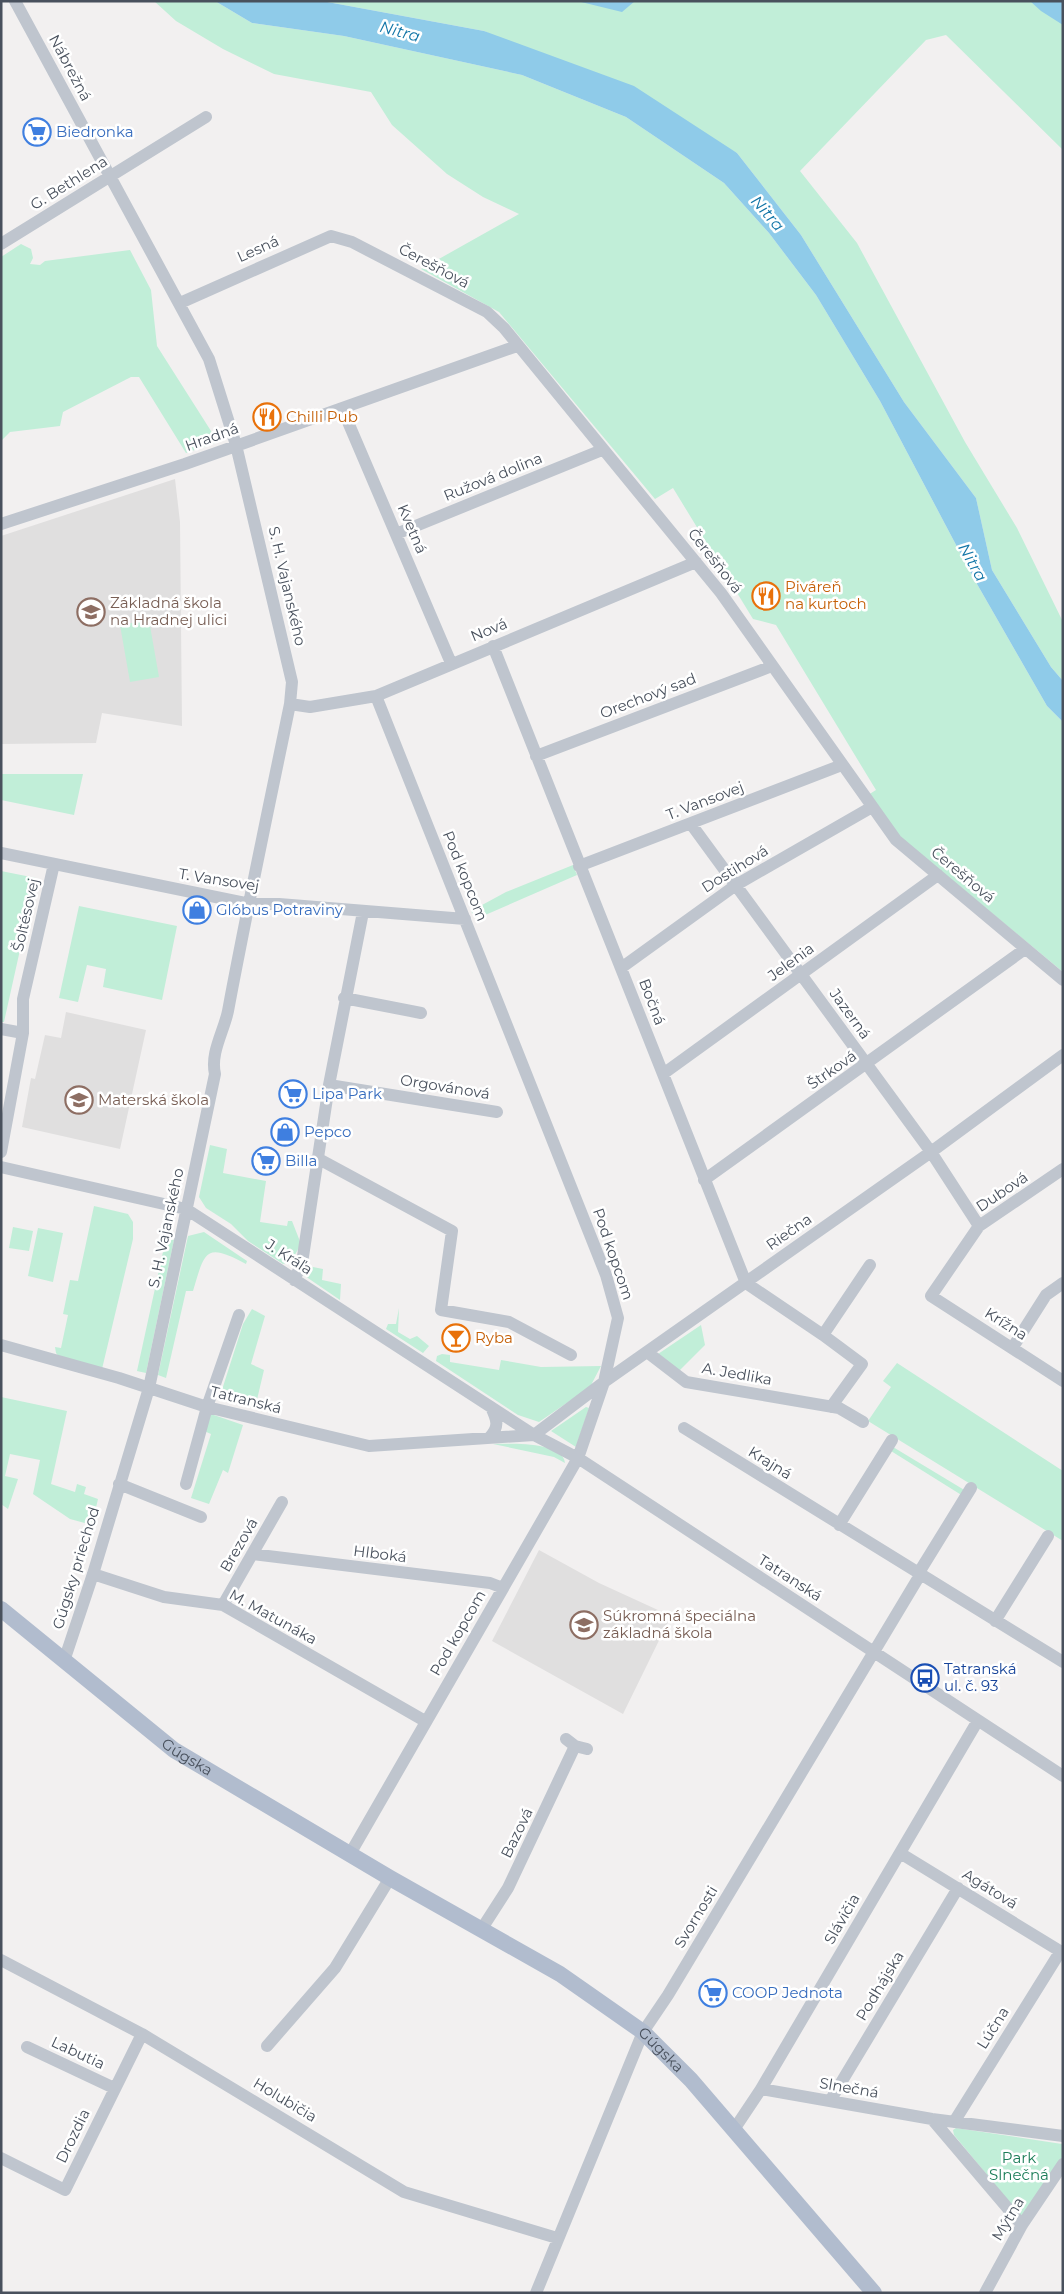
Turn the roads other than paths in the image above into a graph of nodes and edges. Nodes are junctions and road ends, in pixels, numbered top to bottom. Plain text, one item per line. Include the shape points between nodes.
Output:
1 (15, 1) edge
2 (206, 117) dead end
3 (110, 176) junction
4 (352, 242) joint
5 (1, 244) edge
6 (180, 303) junction
7 (518, 346) junction
8 (342, 408) junction
9 (236, 445) junction
10 (602, 450) junction
11 (1, 524) edge
12 (396, 534) junction
13 (696, 562) junction
14 (493, 646) junction
15 (452, 663) junction
16 (772, 666) junction
17 (376, 696) junction
18 (290, 704) junction
19 (536, 756) junction
20 (842, 766) junction
21 (872, 807) junction
22 (691, 824) junction
23 (1, 852) edge
24 (54, 864) junction
25 (579, 866) junction
26 (938, 875) junction
27 (736, 885) junction
28 (250, 904) junction
29 (363, 912) junction
30 (465, 919) junction
31 (1025, 949) junction
32 (621, 968) junction
33 (801, 975) junction
34 (1063, 980) edge
35 (344, 998) junction
36 (421, 1013) dead end
37 (1, 1029) edge
38 (23, 1033) junction
39 (1063, 1055) edge
40 (867, 1065) junction
41 (663, 1074) junction
42 (329, 1084) junction
43 (497, 1112) dead end
44 (1, 1152) edge
45 (931, 1152) junction
46 (317, 1158) junction
47 (1, 1167) edge
48 (1063, 1169) edge
49 (704, 1180) junction
50 (186, 1209) junction
51 (979, 1226) junction
52 (870, 1265) dead end
53 (294, 1280) junction
54 (746, 1283) junction
55 (1063, 1283) edge
56 (931, 1296) joint
57 (239, 1315) dead end
58 (822, 1335) junction
59 (1, 1346) edge
60 (1013, 1348) junction
61 (647, 1352) junction
62 (571, 1355) dead end
63 (1063, 1381) edge
64 (604, 1382) junction
65 (149, 1388) junction
66 (491, 1406) junction
67 (207, 1407) junction
68 (831, 1407) junction
69 (863, 1422) dead end
70 (684, 1428) dead end
71 (534, 1435) junction
72 (489, 1438) junction
73 (892, 1440) dead end
74 (578, 1458) junction
75 (119, 1484) junction
76 (186, 1484) dead end
77 (971, 1488) dead end
78 (282, 1502) dead end
79 (201, 1517) dead end
80 (839, 1525) junction
81 (1048, 1536) dead end
82 (252, 1554) junction
83 (93, 1574) junction
84 (919, 1574) junction
85 (503, 1588) junction
86 (223, 1605) junction
87 (4, 1617) edge
88 (995, 1621) junction
89 (874, 1653) junction
90 (64, 1661) junction
91 (1063, 1662) edge
92 (425, 1722) junction
93 (977, 1722) junction
94 (576, 1745) dead end
95 (1063, 1776) edge
96 (900, 1853) junction
97 (350, 1854) junction
98 (390, 1878) junction
99 (958, 1888) junction
100 (481, 1930) junction
101 (1062, 1953) edge
102 (3, 1964) edge
103 (643, 2032) junction
104 (142, 2034) junction
105 (267, 2046) dead end
106 (27, 2047) dead end
107 (114, 2088) junction
108 (761, 2089) junction
109 (830, 2101) junction
110 (932, 2119) junction
111 (954, 2122) junction
112 (733, 2131) junction
113 (1063, 2136) edge
114 (1, 2158) edge
115 (1063, 2164) edge
116 (1022, 2226) junction
117 (557, 2238) junction
118 (536, 2293) edge
119 (874, 2293) edge
120 (984, 2293) edge

1 - 3 street, Nábrežná
2 - 3 street, G. Bethlena
3 - 5 street, G. Bethlena
3 - 6 street, S. H. Vajanského
4 - 6 street, Lesná via 339,237 325,237
4 - 7 street, Čerešňová via 487,312
6 - 9 street, S. H. Vajanského via 208,359
7 - 8 street, Hradná
7 - 10 street, Čerešňová
8 - 9 street, Hradná
8 - 12 street, Kvetná
9 - 11 street, Hradná
9 - 18 street, S. H. Vajanského via 292,682
10 - 12 street, Ružová dolina
10 - 13 street, Čerešňová
12 - 15 street, Kvetná
13 - 14 street, Nová
13 - 16 street, Čerešňová
14 - 15 street, Nová
14 - 19 street, Bočná
15 - 17 street, Nová
16 - 19 street, Orechový sad
16 - 20 street, Čerešňová
17 - 18 street, Nová via 310,707
17 - 30 street, Pod kopcom
18 - 28 street, S. H. Vajanského
19 - 25 street, Bočná
20 - 21 street, Čerešňová
20 - 22 street, T. Vansovej
21 - 26 street, Čerešňová via 896,840
21 - 27 street, Dostihová
22 - 25 street, T. Vansovej
22 - 27 street, Jazerná
23 - 24 street, T. Vansovej
24 - 28 street, T. Vansovej
24 - 38 street, Šoltésovej via 23,999
25 - 32 street, Bočná
26 - 31 street, Čerešňová
26 - 33 street, Jelenia
27 - 32 street, Dostihová
27 - 33 street, Jazerná
28 - 29 street, T. Vansovej
28 - 50 street, S. H. Vajanského via 216,1053
29 - 30 street, T. Vansovej
29 - 35 street
30 - 64 street, Pod kopcom via 606,1275 618,1318
31 - 34 street, Čerešňová
31 - 40 street, Štrková
32 - 41 street, Bočná
33 - 40 street, Jazerná
33 - 41 street, Jelenia
35 - 36 street
35 - 42 street
37 - 38 street
38 - 44 street, Šoltésovej
39 - 45 street, Riečna
40 - 45 street, Jazerná
40 - 49 street, Štrková
41 - 49 street, Bočná
42 - 43 street, Orgovánová
42 - 46 street
45 - 51 street, Jazerná
45 - 54 street, Riečna
46 - 53 street via 302,1263
46 - 62 street via 452,1231 441,1310 509,1322
47 - 50 street, J. Kráľa
48 - 51 street, Dubová
49 - 54 street, Bočná
50 - 53 street, J. Kráľa
50 - 65 street, S. H. Vajanského
51 - 56 street, Dubová
52 - 58 street
53 - 66 street, J. Kráľa
54 - 58 street
54 - 61 street, Riečna
55 - 60 street via 1046,1295
56 - 60 street, Krížna
57 - 67 street
58 - 68 street via 862,1364
59 - 65 street, Tatranská
60 - 63 street, Krížna
61 - 64 street, Riečna
61 - 68 street, A. Jedlika via 686,1382
64 - 71 street, Riečna
64 - 74 street, Pod kopcom
65 - 67 street, Tatranská
65 - 75 street, Gúgsky priechod
66 - 71 street, J. Kráľa
66 - 72 street via 498,1422 496,1432
67 - 72 street, Tatranská via 369,1446
67 - 76 street
68 - 69 street, A. Jedlika
70 - 80 street, Krajná
71 - 72 street, Tatranská
71 - 74 street, Tatranská
73 - 80 street
74 - 85 street, Pod kopcom
74 - 89 street, Tatranská
75 - 79 street
75 - 83 street, Gúgsky priechod
77 - 84 street
78 - 82 street, Brezová
80 - 84 street, Krajná
81 - 88 street
82 - 85 street, Hlboká via 490,1583
82 - 86 street, Brezová
83 - 86 street, M. Matunáka via 164,1597
83 - 90 street, Gúgsky priechod
84 - 88 street, Krajná
84 - 89 street, Svornosti
85 - 92 street, Pod kopcom
86 - 92 street, M. Matunáka
87 - 90 main road, Gúgska
88 - 91 street, Krajná
89 - 93 street, Tatranská
89 - 103 street, Svornosti
90 - 97 main road, Gúgska via 174,1750
92 - 97 street, Pod kopcom
93 - 95 street, Tatranská
93 - 96 street, Slávičia
94 - 100 street, Bazová via 508,1888
96 - 99 street, Agátová
96 - 108 street, Slávičia
97 - 98 main road, Gúgska
98 - 100 main road, Gúgska
98 - 105 street via 335,1968
99 - 101 street, Agátová
99 - 109 street, Podhájska
100 - 103 main road, Gúgska via 560,1974
101 - 111 street, Lúčna
102 - 104 street, Holubičia
103 - 112 main road, Gúgska via 691,2080
103 - 117 street, Svornosti
104 - 107 street, Drozdia
104 - 117 street, Holubičia via 404,2192
106 - 107 street, Labutia
107 - 114 street, Drozdia via 65,2190
108 - 109 street, Slnečná
108 - 112 street, Slávičia
109 - 110 street, Slnečná
110 - 111 street, Slnečná
110 - 116 street
111 - 113 street, Slnečná
112 - 119 main road, Gúgska
115 - 116 street, Mýtna
116 - 120 street, Mýtna
117 - 118 street, Svornosti

